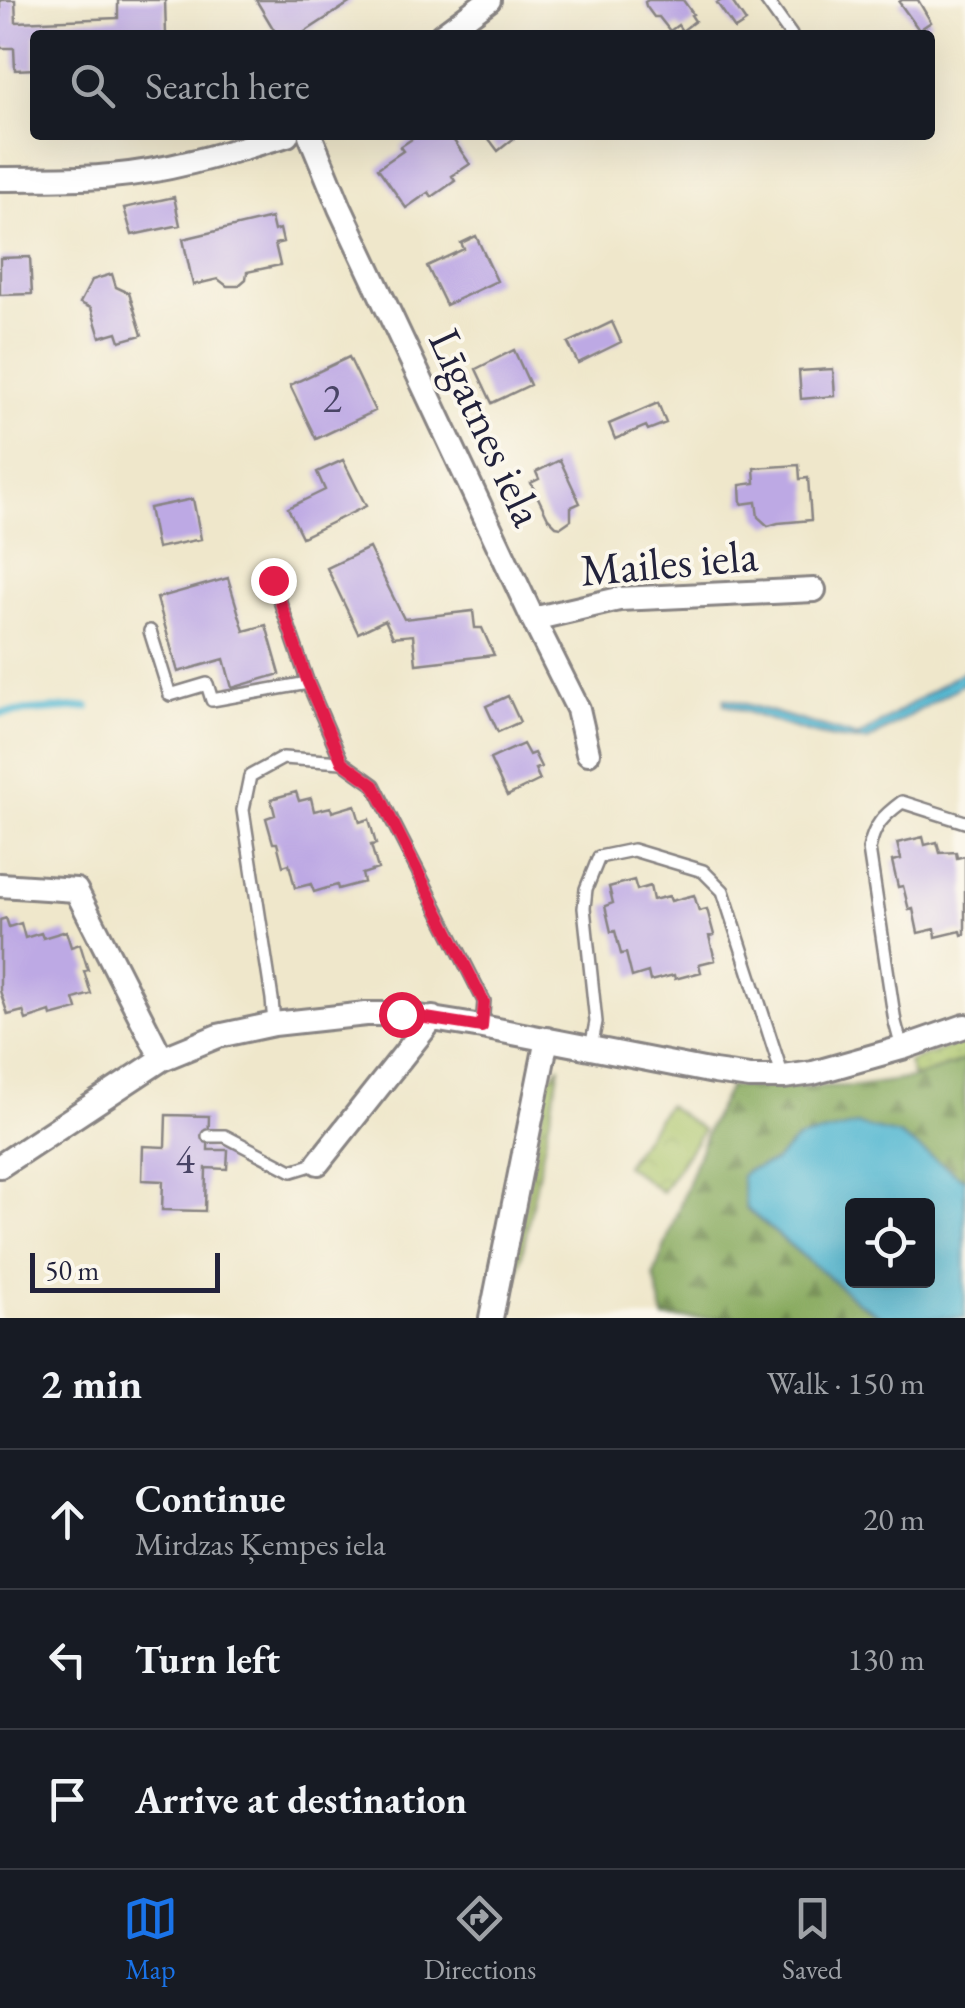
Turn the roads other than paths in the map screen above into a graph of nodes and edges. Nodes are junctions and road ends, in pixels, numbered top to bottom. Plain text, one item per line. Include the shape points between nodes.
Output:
1 (490, 0) edge
2 (766, 0) edge
3 (449, 30) edge
4 (787, 30) edge
5 (271, 140) edge
6 (312, 140) edge
7 (0, 179) edge
8 (273, 580) dead end
9 (814, 590) dead end
10 (533, 619) junction
11 (150, 630) dead end
12 (308, 683) junction
13 (588, 752) dead end
14 (342, 762) junction
15 (965, 822) edge
16 (0, 885) edge
17 (433, 1018) junction
18 (274, 1024) junction
19 (965, 1026) edge
20 (482, 1027) junction
21 (547, 1039) junction
22 (590, 1048) junction
23 (902, 1048) junction
24 (162, 1059) junction
25 (784, 1077) junction
26 (208, 1136) dead end
27 (1, 1163) edge
28 (318, 1164) joint
29 (491, 1318) edge

1 - 3 street
2 - 4 lane
5 - 7 street via 110,176
6 - 10 street, Līgatnes iela
8 - 12 lane
9 - 10 street, Mailes iela via 620,600
10 - 13 street, Līgatnes iela via 578,709
11 - 12 lane via 170,695 208,684 212,700
12 - 14 lane
14 - 18 lane via 284,758 250,776 243,810
14 - 20 lane via 374,785 484,1002
15 - 23 lane via 902,802 872,832 869,849
16 - 24 street via 76,890
17 - 18 street via 366,1014
17 - 20 street
17 - 28 street
18 - 24 street via 218,1036
19 - 23 street
20 - 21 street
21 - 22 street
21 - 29 street
22 - 25 street via 728,1074
22 - 25 lane via 596,1022 586,889 600,857 632,850 702,871 723,891
23 - 25 street
24 - 27 street
26 - 28 lane via 225,1136 292,1171

